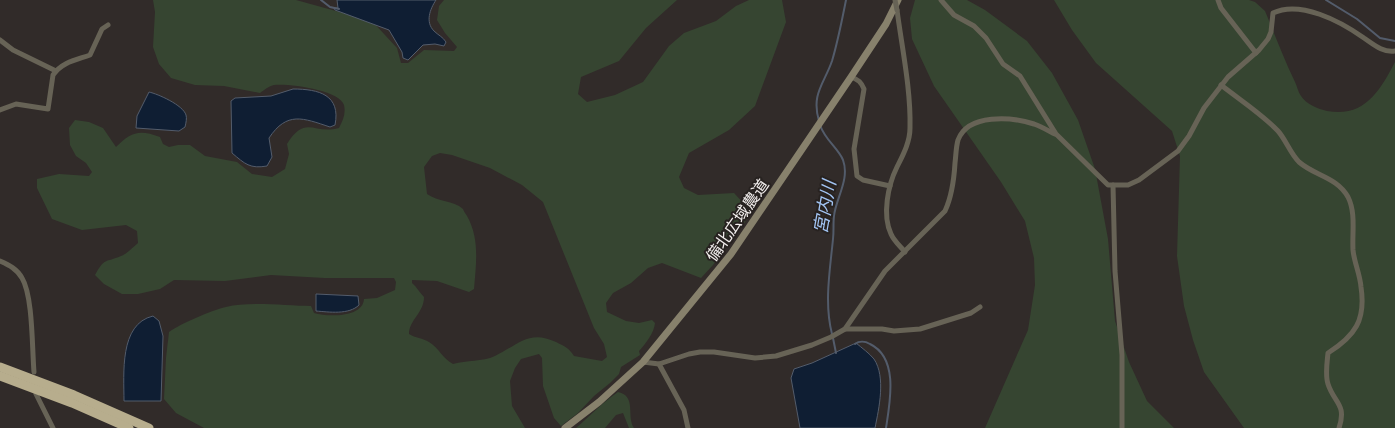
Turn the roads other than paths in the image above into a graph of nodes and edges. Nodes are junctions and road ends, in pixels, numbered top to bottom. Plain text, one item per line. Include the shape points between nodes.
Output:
1 (897, 0) edge
2 (941, 0) edge
3 (1218, 0) edge
4 (108, 25) dead end
5 (0, 40) edge
6 (1395, 51) edge
7 (1256, 53) junction
8 (56, 71) junction
9 (851, 77) junction
10 (1222, 85) junction
11 (0, 110) edge
12 (1056, 134) junction
13 (1114, 185) junction
14 (890, 186) junction
15 (905, 252) junction
16 (0, 261) edge
17 (980, 307) dead end
18 (845, 328) junction
19 (643, 362) junction
20 (659, 364) junction
21 (0, 367) edge
22 (34, 372) dead end
23 (0, 376) edge
24 (36, 394) dead end
25 (53, 428) edge
26 (129, 428) edge
27 (148, 428) edge
28 (565, 428) edge
29 (690, 428) edge
30 (1122, 428) edge
31 (1339, 428) edge

1 - 9 street, 備北広域農道 via 886,24
1 - 14 street, bridge via 910,131 906,150
2 - 12 street via 954,15 974,26 1003,64 1020,76
3 - 7 street
4 - 8 street via 97,38 90,55 75,59
5 - 8 street
6 - 7 street via 1380,49 1333,16 1300,3 1286,4 1273,13 1271,32
7 - 10 street
8 - 11 street via 48,108 16,104
9 - 14 street via 862,83 864,89 854,149 857,176
9 - 19 street, 備北広域農道 via 730,254
10 - 13 street via 1178,151 1139,180 1128,185
10 - 31 street via 1278,132 1300,163 1331,179 1348,198 1353,214 1354,252 1362,288 1362,308 1356,330 1348,340 1328,353 1327,382 1341,409
12 - 13 street via 1108,185
12 - 15 street via 1024,122 987,119 965,128 956,148 950,201 945,211
13 - 30 street
14 - 15 street via 887,225
15 - 18 street via 881,276
16 - 22 street via 17,271 24,283 30,311
17 - 18 street via 971,313 920,329
18 - 20 street via 812,346 776,356 755,358 700,352
19 - 20 street
19 - 28 street, 備北広域農道
20 - 29 street
21 - 27 highway
23 - 26 highway
24 - 25 street

